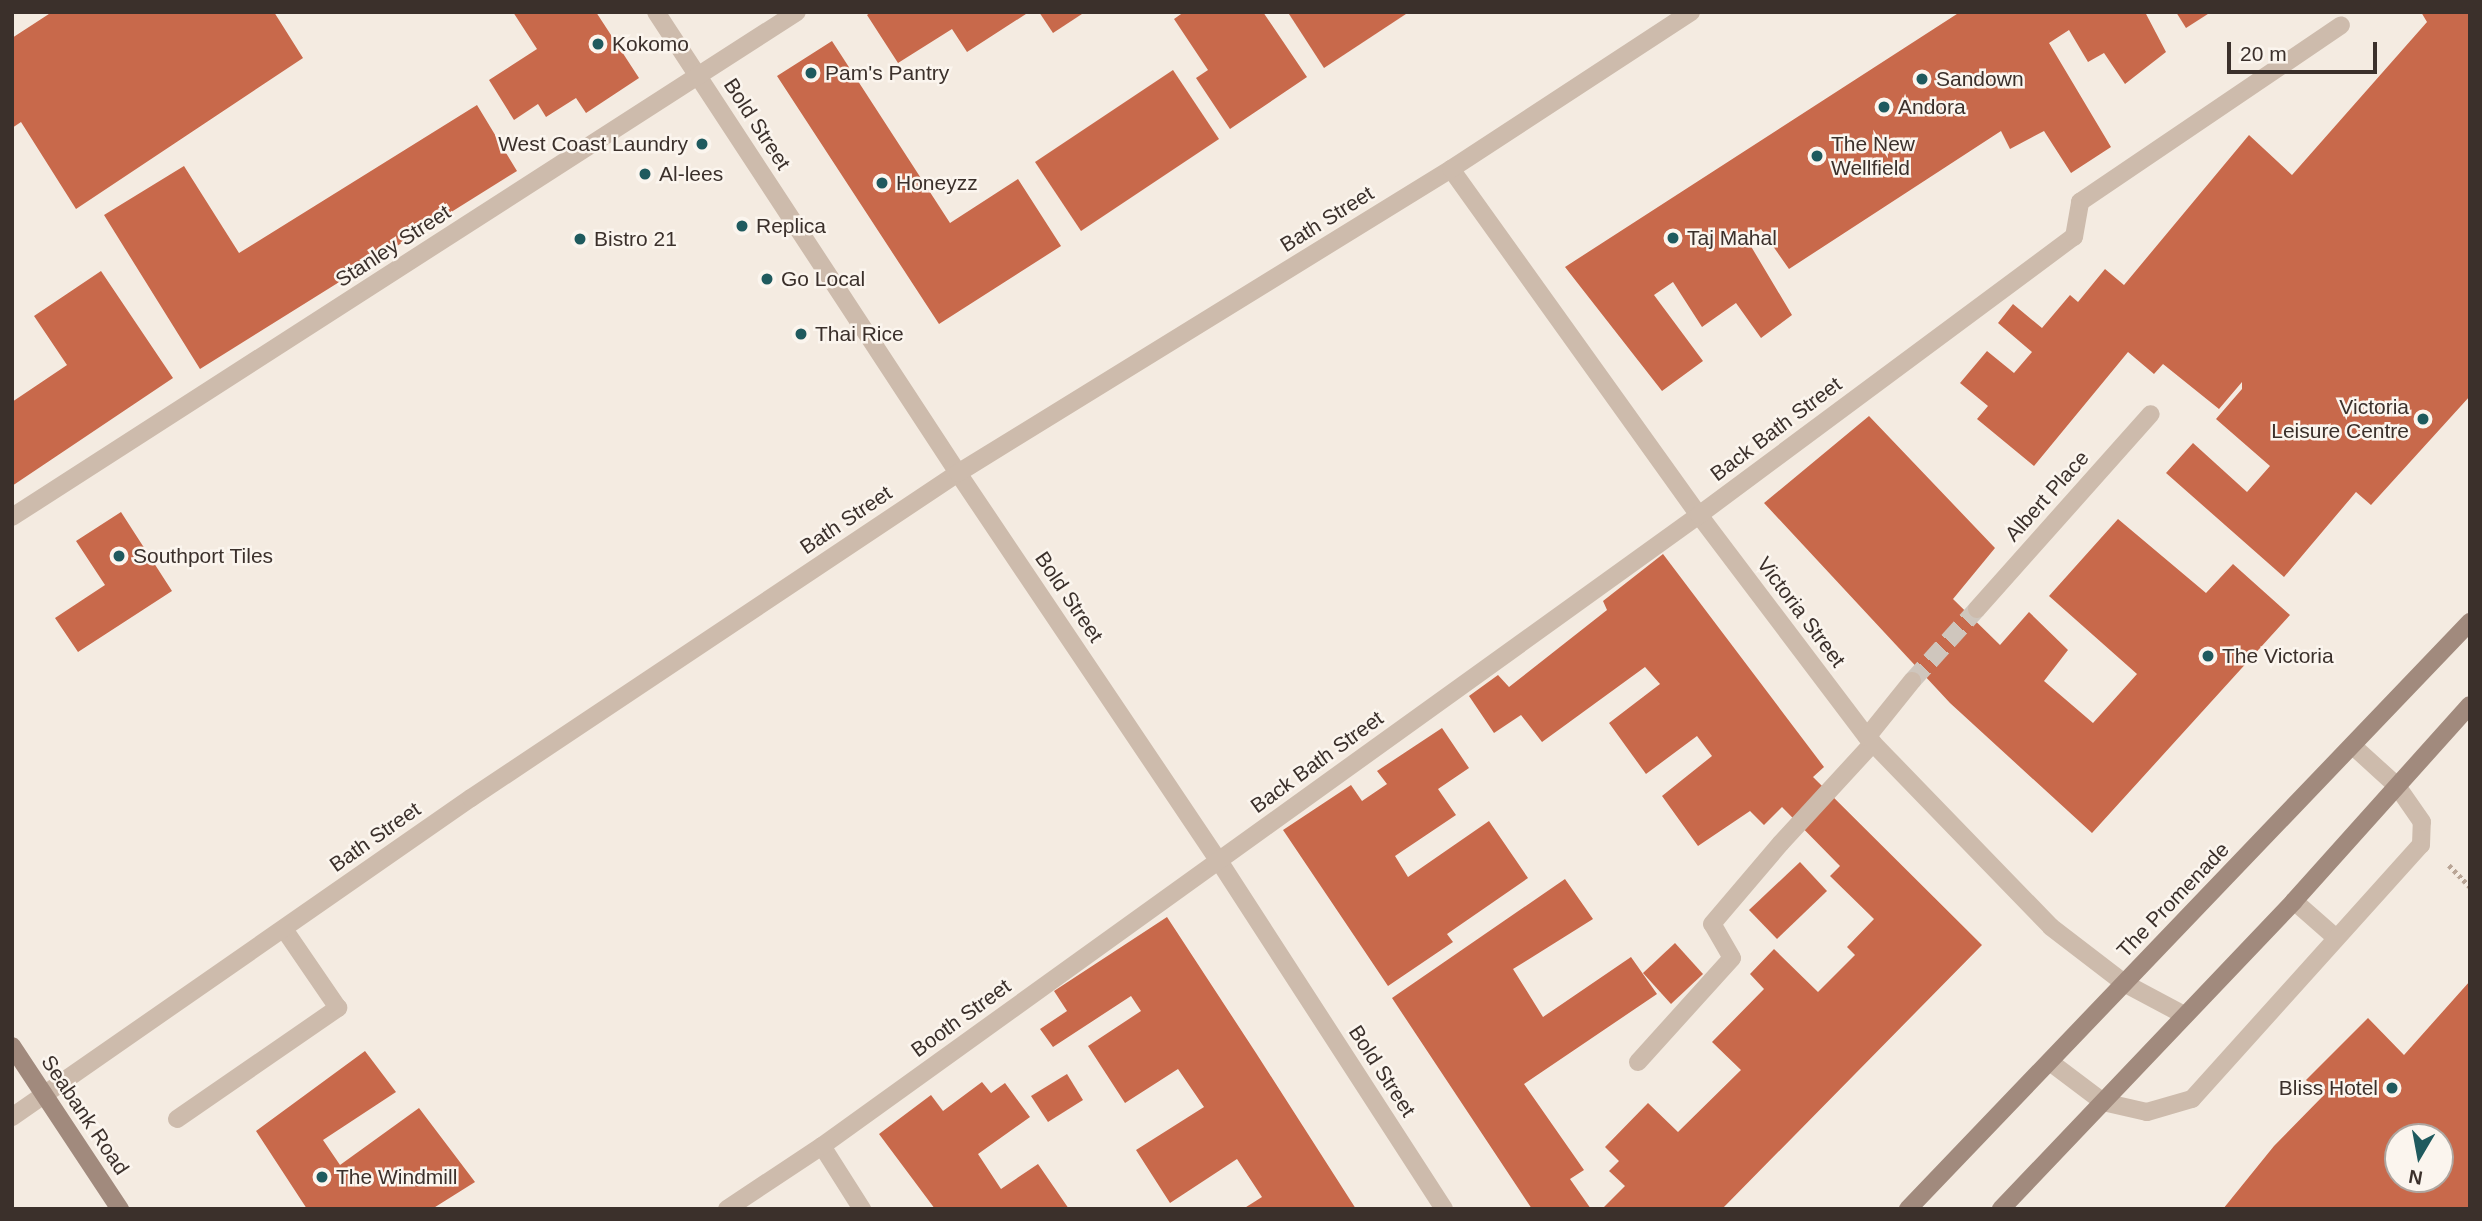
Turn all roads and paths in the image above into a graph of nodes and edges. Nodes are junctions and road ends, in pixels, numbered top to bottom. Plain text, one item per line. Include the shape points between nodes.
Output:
1 (656, 12) edge
2 (797, 12) edge
3 (1691, 12) edge
4 (2341, 25) dead end
5 (698, 76) junction
6 (1451, 169) junction
7 (2151, 414) dead end
8 (958, 472) junction
9 (1699, 515) junction
10 (12, 517) edge
11 (1977, 609) tunnel mouth
12 (2470, 622) edge
13 (1912, 681) tunnel mouth
14 (2470, 705) edge
15 (1870, 740) junction
16 (2353, 747) junction
17 (2397, 786) junction
18 (1219, 861) junction
19 (2294, 901) junction
20 (284, 929) junction
21 (2335, 937) junction
22 (2124, 983) junction
23 (2184, 1015) junction
24 (12, 1046) edge
25 (1638, 1062) dead end
26 (2050, 1062) junction
27 (45, 1095) junction
28 (2103, 1102) junction
29 (12, 1117) edge
30 (177, 1119) dead end
31 (822, 1146) junction
32 (120, 1209) edge
33 (727, 1209) edge
34 (862, 1209) edge
35 (1444, 1209) edge
36 (1908, 1209) edge
37 (2001, 1209) edge

1 - 5 street, Bold Street
2 - 5 street, Stanley Street
3 - 6 street, Bath Street
4 - 9 street, Back Bath Street via 2080,202 2074,237
5 - 8 street, Bold Street
5 - 10 street, Stanley Street
6 - 8 street, Bath Street
6 - 9 street, Victoria Street
7 - 11 street, Albert Place
8 - 18 street, Bold Street
8 - 20 street, Bath Street
9 - 15 street, Victoria Street
9 - 18 street, Back Bath Street
12 - 16 main road, The Promenade
13 - 15 street
14 - 17 main road
15 - 22 street, Victoria Street via 2051,927
15 - 25 street via 1712,924 1732,957
16 - 17 street
16 - 22 main road, The Promenade
17 - 19 main road
17 - 21 street via 2422,822 2421,845
18 - 31 street, Booth Street
18 - 35 street, Bold Street
19 - 21 street
19 - 23 main road
20 - 27 street, Bath Street
20 - 30 street via 338,1008
21 - 28 street via 2192,1099 2147,1112
22 - 23 street, Victoria Street
22 - 26 main road, The Promenade
23 - 28 main road
24 - 27 main road, Seabank Road
26 - 28 street
26 - 36 main road, The Promenade
27 - 29 street, Bath Street
27 - 32 main road, Seabank Road
28 - 37 main road
31 - 33 street, Booth Street
31 - 34 street

